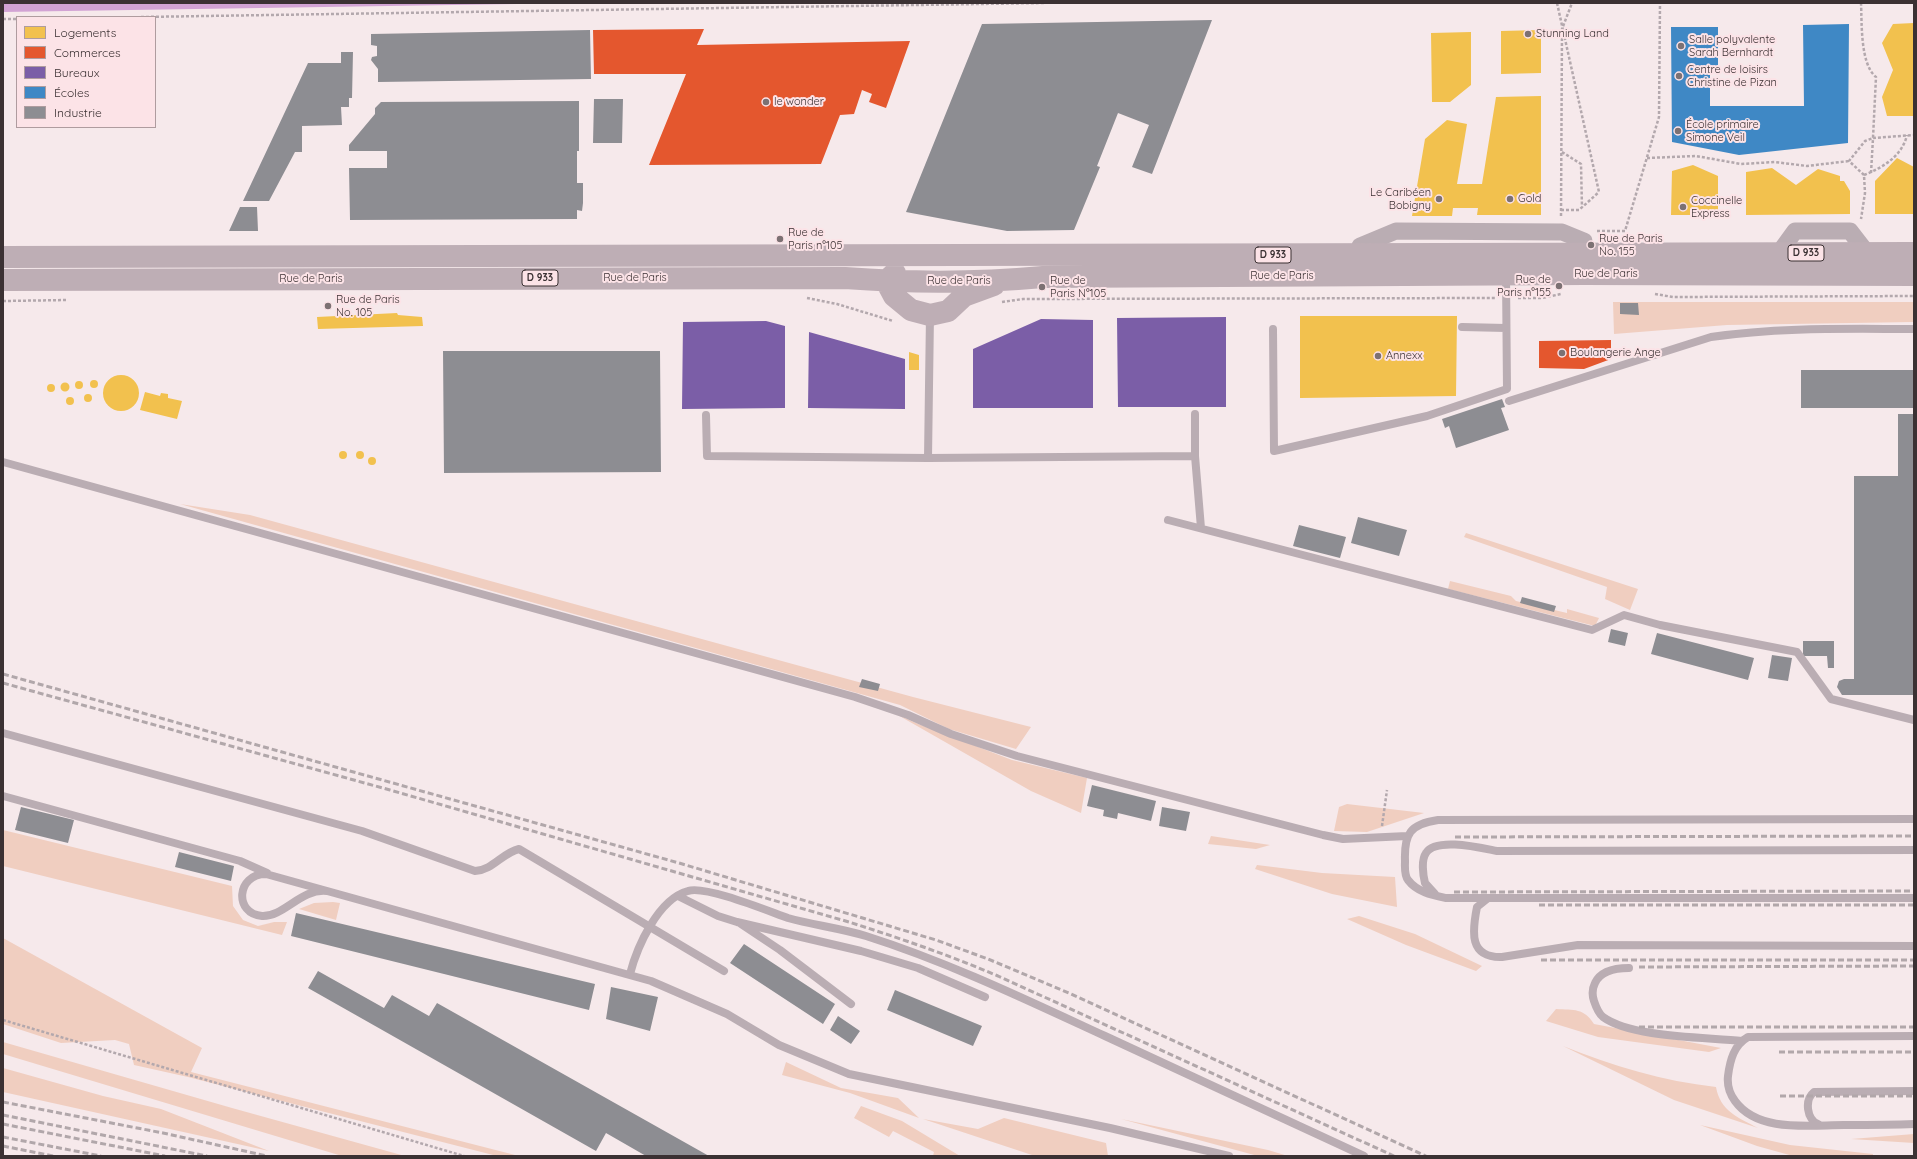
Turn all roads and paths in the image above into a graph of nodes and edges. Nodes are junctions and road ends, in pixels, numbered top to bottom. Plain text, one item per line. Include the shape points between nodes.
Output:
1 (1045, 3) edge
2 (1557, 3) edge
3 (1572, 3) edge
4 (1660, 3) edge
5 (1861, 3) edge
6 (156, 17) edge
7 (3, 19) edge
8 (16, 19) edge
9 (1907, 135) junction
10 (1914, 135) edge
11 (1873, 138) junction
12 (1561, 152) junction
13 (1647, 158) junction
14 (1850, 161) junction
15 (1871, 173) junction
16 (1864, 175) junction
17 (1582, 208) junction
18 (1561, 210) junction
19 (1861, 214) dead end
20 (1562, 232) junction
21 (1594, 232) dead end
22 (1360, 246) dead end
23 (1914, 253) edge
24 (1584, 254) junction
25 (1026, 256) junction
26 (3, 257) edge
27 (1506, 275) junction
28 (1914, 275) edge
29 (3, 280) edge
30 (1004, 280) junction
31 (886, 281) junction
32 (1563, 294) dead end
33 (1651, 294) dead end
34 (1914, 296) edge
35 (800, 297) dead end
36 (1505, 298) junction
37 (75, 300) dead end
38 (3, 301) edge
39 (996, 303) dead end
40 (930, 315) junction
41 (900, 323) dead end
42 (1462, 328) dead end
43 (1506, 328) junction
44 (1273, 329) dead end
45 (1914, 329) edge
46 (1509, 401) dead end
47 (1195, 414) dead end
48 (706, 415) dead end
49 (1195, 456) junction
50 (928, 458) junction
51 (3, 462) edge
52 (1168, 520) dead end
53 (1201, 528) junction
54 (1914, 720) edge
55 (3, 733) edge
56 (1388, 790) dead end
57 (3, 796) edge
58 (1383, 815) dead end
59 (1914, 819) edge
60 (1407, 836) junction
61 (1914, 850) edge
62 (273, 876) junction
63 (327, 891) junction
64 (678, 896) junction
65 (1441, 897) junction
66 (1490, 898) junction
67 (1914, 898) edge
68 (737, 922) junction
69 (649, 927) junction
70 (1914, 946) edge
71 (1630, 968) dead end
72 (724, 971) dead end
73 (630, 974) junction
74 (986, 998) dead end
75 (851, 1004) dead end
76 (3, 1020) edge
77 (1914, 1036) edge
78 (1742, 1041) junction
79 (1914, 1091) edge
80 (1914, 1124) edge
81 (1821, 1125) junction
82 (464, 1156) edge
83 (1230, 1156) edge
84 (1364, 1156) edge

1 - 6 path
2 - 17 path, bridge via 1599,192
3 - 12 path via 1562,29
4 - 13 path via 1659,117
5 - 11 path via 1864,52 1870,72 1876,77
7 - 8 path
9 - 10 path
9 - 11 path
9 - 15 path via 1905,145 1888,164
11 - 14 path via 1865,141
11 - 15 path
12 - 17 path via 1581,164
12 - 18 path
13 - 14 path via 1696,156 1741,164 1775,162 1807,166
13 - 21 path via 1625,231
14 - 16 path
15 - 16 path
16 - 19 path via 1865,192
17 - 18 path
18 - 20 path
20 - 22 street via 1396,231
20 - 24 street via 1584,240
23 - 24 main road, Rue de Paris / D 933
24 - 25 main road, Rue de Paris / D 933
25 - 26 main road, Rue de Paris / D 933
25 - 31 main road via 976,270 899,270
27 - 28 main road, Rue de Paris / D 933
27 - 30 main road, Rue de Paris / D 933 via 1043,277
27 - 36 lane
29 - 31 main road, Rue de Paris / D 933 via 845,278
30 - 31 main road, Rue de Paris / D 933
30 - 40 main road via 964,296 948,311
31 - 40 main road via 894,296 911,310
32 - 36 path via 1542,298
33 - 34 path via 1673,297
35 - 41 path via 837,304
36 - 39 path via 1023,299
36 - 43 lane
37 - 38 path
40 - 50 lane
42 - 43 lane
43 - 44 lane via 1507,389 1427,416 1274,451
45 - 46 lane via 1783,330 1711,337
47 - 49 lane
48 - 50 lane via 707,456
49 - 50 lane
49 - 53 lane
51 - 60 lane via 855,697 1017,756 1343,840
52 - 53 lane
53 - 54 lane via 1592,630 1624,615 1660,625 1797,652 1832,699
55 - 69 lane via 362,831 475,871 483,871 519,849
56 - 58 path
57 - 62 lane via 240,861
59 - 60 lane via 1438,820 1416,826
60 - 65 lane via 1406,877 1421,891
61 - 65 lane via 1497,851 1457,845 1436,845 1424,854 1424,879 1428,888
62 - 63 lane
62 - 63 lane via 260,874 248,880 244,886 244,905 255,914 269,915 311,892
63 - 73 lane
64 - 68 lane via 718,916
64 - 69 lane via 669,902
64 - 84 lane via 688,890 714,893 790,918 864,936 941,964 1033,1003
65 - 66 lane
66 - 67 lane
66 - 70 lane via 1477,907 1474,942 1481,952 1490,956 1502,957 1578,945
68 - 74 lane via 861,951 918,968
68 - 75 lane via 780,950
69 - 72 lane
69 - 73 lane via 636,953
71 - 78 lane via 1615,969 1602,974 1595,981 1592,990 1593,1000 1602,1016 1646,1032
73 - 83 lane via 727,1014 779,1045 849,1074 1110,1128
76 - 82 path
77 - 78 lane via 1755,1036
78 - 81 lane via 1736,1049 1727,1081 1730,1092 1739,1106 1763,1120 1789,1125
79 - 81 lane via 1814,1092 1809,1101 1809,1117
80 - 81 lane

